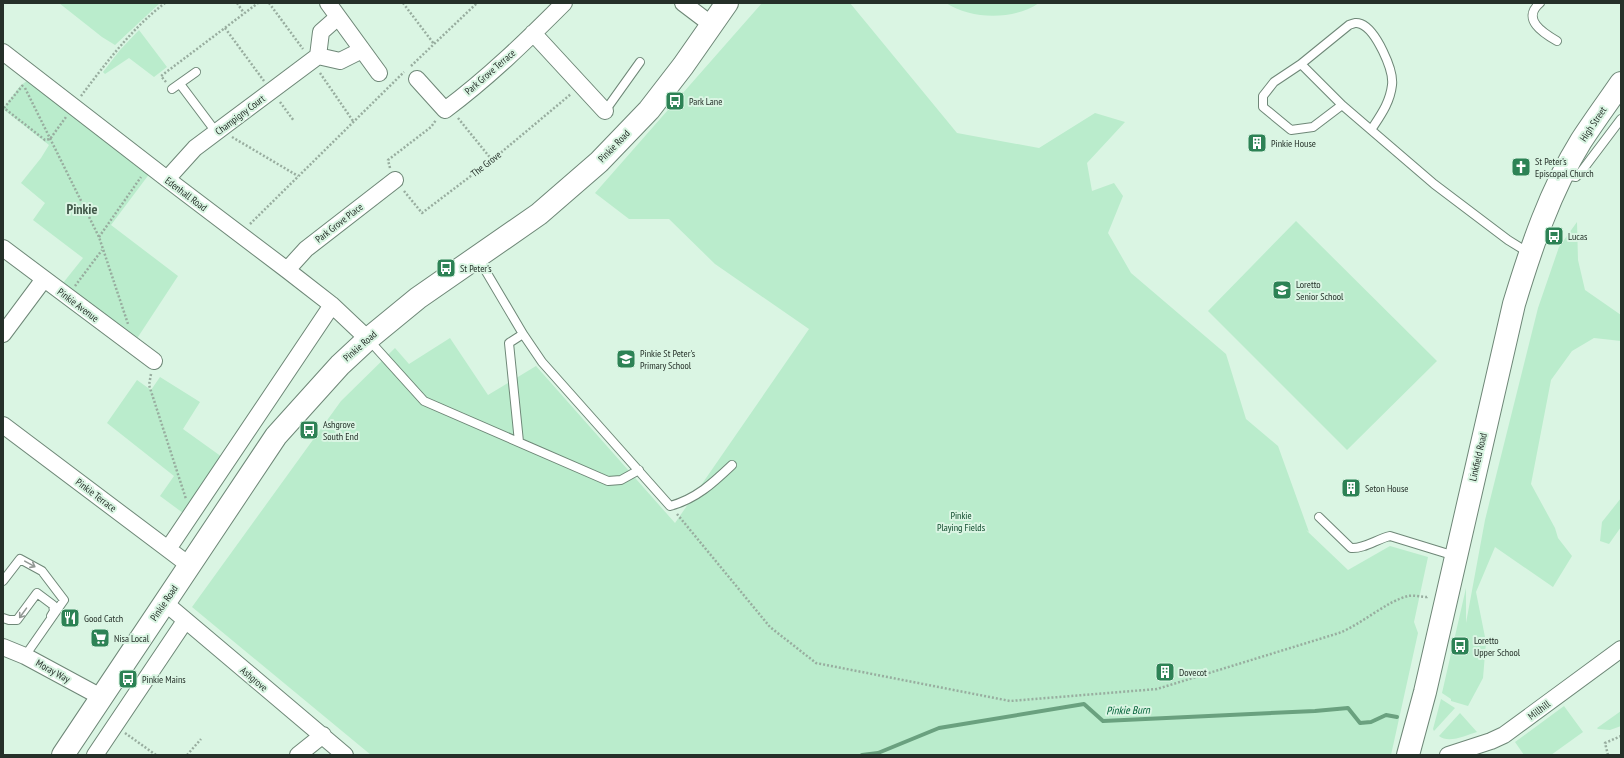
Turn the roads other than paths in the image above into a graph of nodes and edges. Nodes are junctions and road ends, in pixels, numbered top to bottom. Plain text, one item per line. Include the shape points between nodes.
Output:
1 (328, 3) edge
2 (564, 3) edge
3 (683, 3) edge
4 (727, 3) edge
5 (1540, 3) edge
6 (338, 17) junction
7 (712, 25) junction
8 (533, 33) junction
9 (1557, 41) dead end
10 (362, 50) junction
11 (3, 52) edge
12 (318, 56) junction
13 (640, 62) dead end
14 (1301, 64) junction
15 (196, 72) dead end
16 (411, 72) road end
17 (379, 73) dead end
18 (1621, 83) edge
19 (180, 84) junction
20 (172, 89) road end
21 (1342, 105) junction
22 (605, 111) joint
23 (1621, 119) edge
24 (1371, 130) junction
25 (218, 131) junction
26 (1565, 170) junction
27 (167, 179) junction
28 (395, 180) road end
29 (3, 248) edge
30 (1529, 253) junction
31 (478, 257) junction
32 (288, 270) junction
33 (44, 279) junction
34 (332, 305) junction
35 (3, 334) edge
36 (523, 334) junction
37 (368, 339) junction
38 (154, 361) road end
39 (3, 425) edge
40 (519, 442) junction
41 (732, 465) dead end
42 (639, 470) junction
43 (1319, 517) dead end
44 (168, 548) junction
45 (1456, 556) junction
46 (190, 564) junction
47 (3, 581) edge
48 (164, 602) junction
49 (3, 618) edge
50 (185, 621) junction
51 (46, 625) junction
52 (3, 647) edge
53 (1621, 649) edge
54 (26, 656) junction
55 (102, 697) junction
56 (323, 735) junction
57 (63, 755) edge
58 (95, 755) edge
59 (298, 755) edge
60 (346, 755) edge
61 (1410, 755) edge
62 (1448, 755) edge

1 - 6 street
2 - 8 street, Park Grove Terrace
3 - 7 street
4 - 7 main road, Pinkie Road
5 - 9 lane via 1533,13 1534,22 1543,33
6 - 10 street
6 - 12 street via 321,32
7 - 31 main road, Pinkie Road via 649,110 599,162 539,214
8 - 16 street, Park Grove Terrace via 475,87 447,108
8 - 22 street
10 - 12 street via 340,61
10 - 17 street
11 - 27 street, Edenhall Road via 26,78 74,106
12 - 25 street, Champigny Court
13 - 22 lane
14 - 21 lane
14 - 21 lane via 1274,82 1263,96 1263,107 1291,130 1313,126
14 - 24 lane via 1349,25 1362,24 1368,29 1381,48 1392,74 1390,97
15 - 19 lane
18 - 26 main road, High Street via 1581,141
19 - 20 lane
19 - 25 lane
21 - 24 lane
23 - 26 lane via 1576,177
24 - 30 lane via 1434,184
25 - 27 street, Champigny Court via 195,148
26 - 30 main road, Linkfield Road
27 - 32 street, Edenhall Road
28 - 32 street, Park Grove Place via 306,249
29 - 33 street, Pinkie Avenue
30 - 45 main road, Linkfield Road via 1514,304
31 - 36 lane
31 - 37 main road, Pinkie Road via 418,298
32 - 34 street, Edenhall Road
33 - 35 street
33 - 38 street, Pinkie Avenue
34 - 37 street, Edenhall Road
34 - 44 street
36 - 40 lane via 509,343
36 - 42 lane via 542,362
37 - 40 lane via 424,401
37 - 46 main road, Pinkie Road via 340,365 276,436
39 - 44 street, Pinkie Terrace
40 - 42 lane via 608,481 621,480
41 - 42 lane via 703,491 684,502 670,506
43 - 45 lane via 1351,548 1358,549 1390,536
44 - 46 street, Pinkie Terrace
45 - 61 main road, Linkfield Road
46 - 48 main road, Pinkie Road
47 -> 51 lane via 20,559 42,571 64,600
48 - 50 street, Ashgrove
48 - 55 main road, Pinkie Road
51 -> 49 lane via 54,611 53,605 37,593 17,620
50 - 56 street, Ashgrove
50 - 58 street
51 - 54 lane
52 - 54 street, Moray Way
53 - 62 street, Millhill via 1504,735
54 - 55 street, Moray Way
55 - 57 main road, Pinkie Road
56 - 59 street
56 - 60 street, Ashgrove

